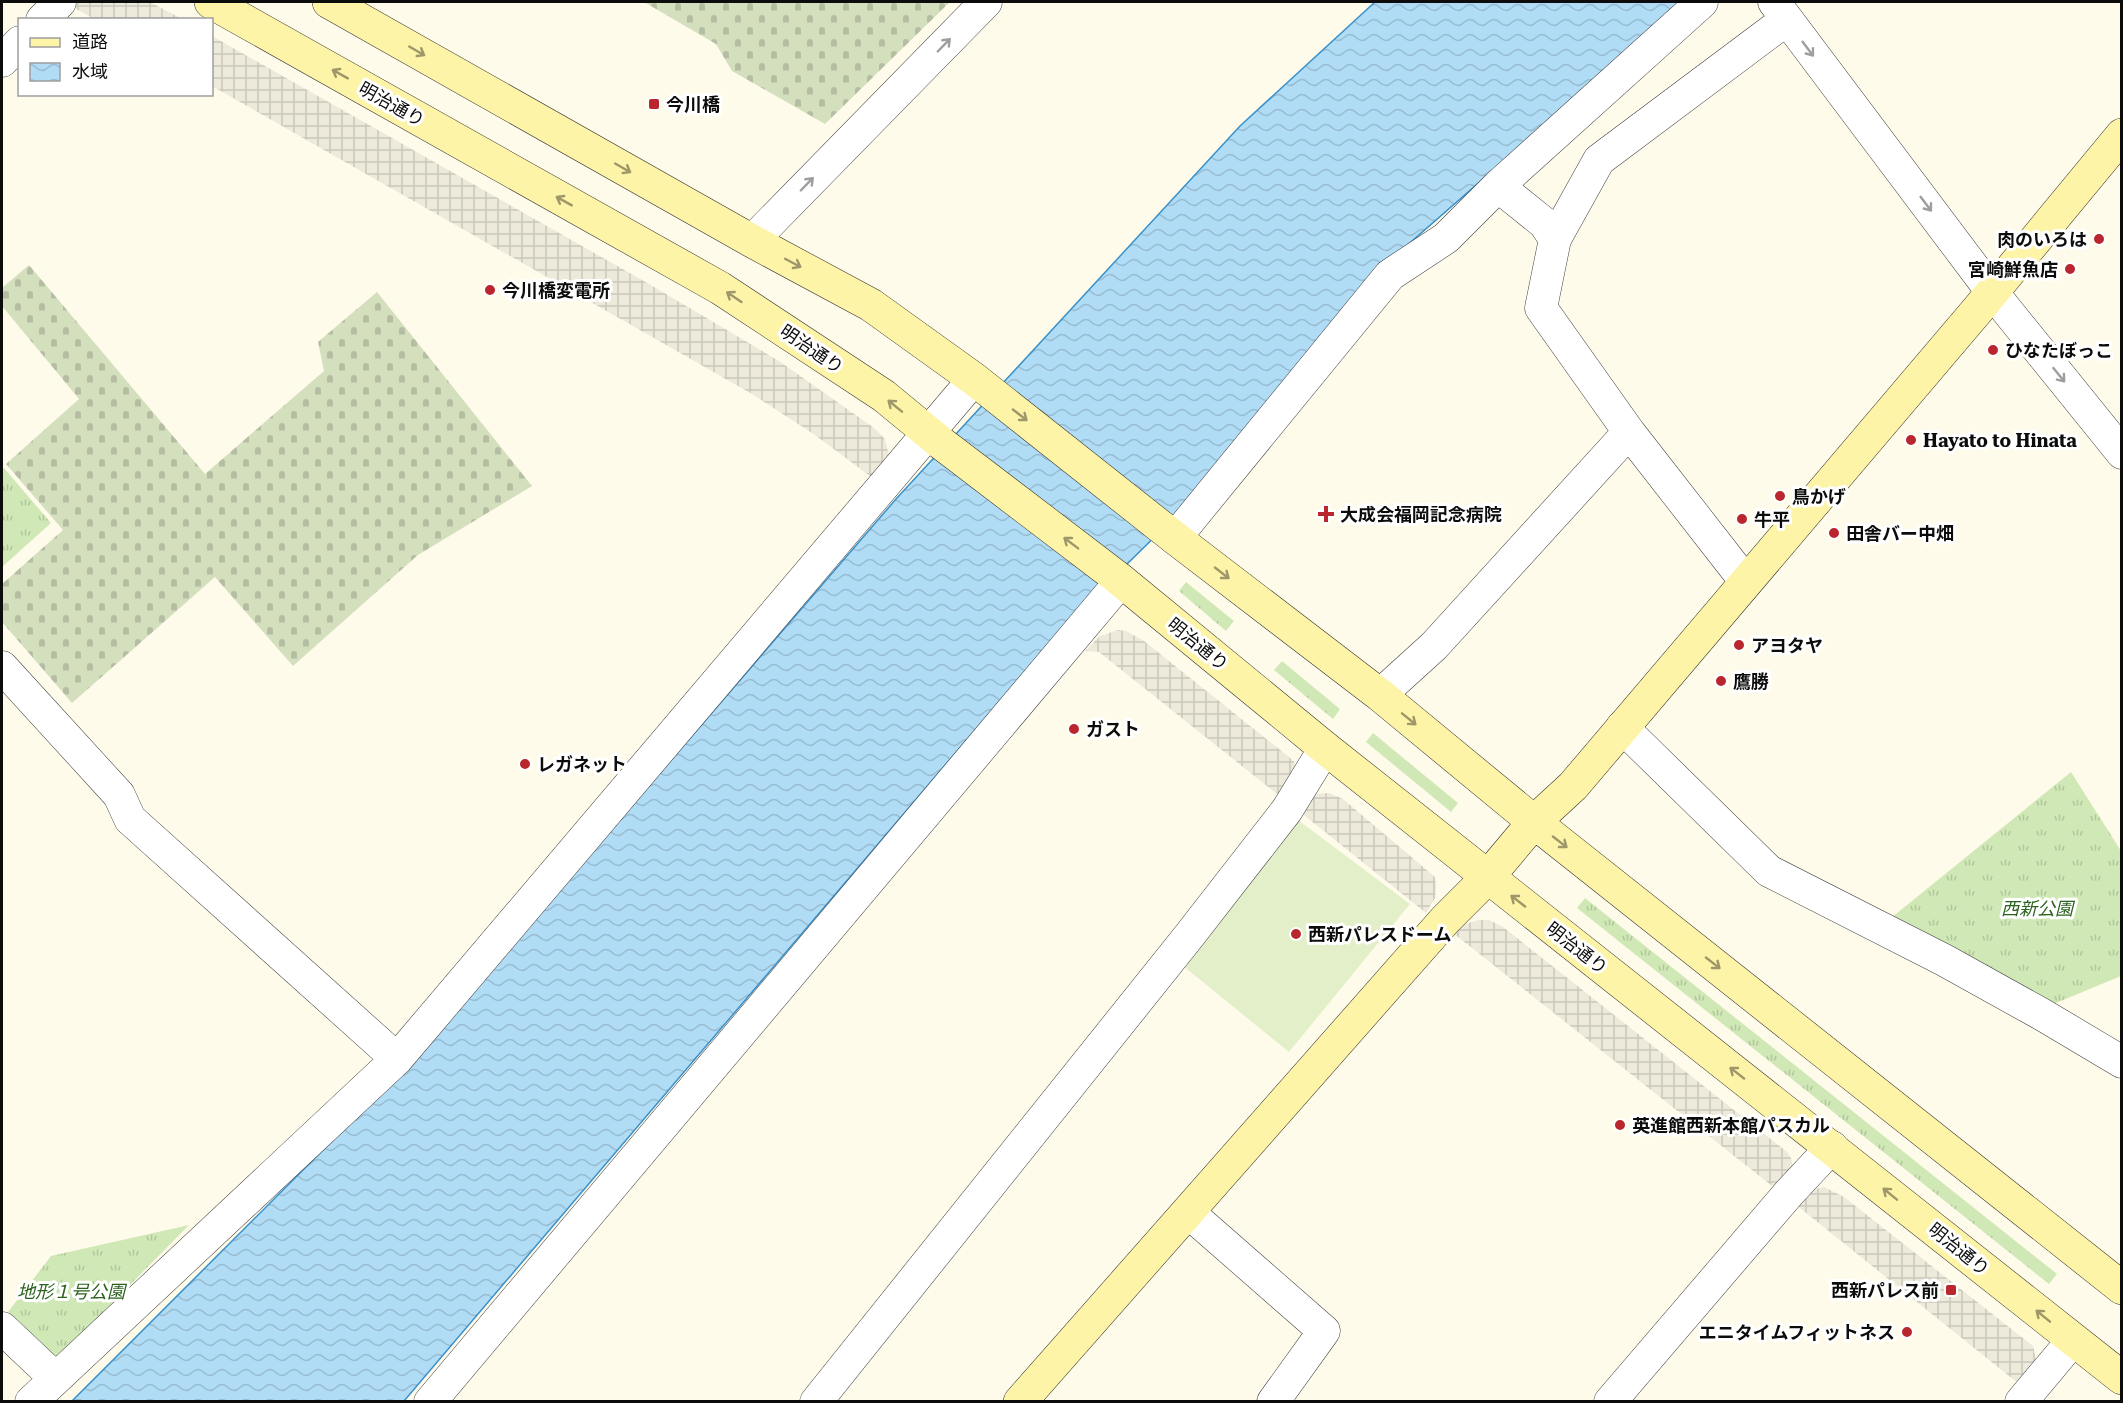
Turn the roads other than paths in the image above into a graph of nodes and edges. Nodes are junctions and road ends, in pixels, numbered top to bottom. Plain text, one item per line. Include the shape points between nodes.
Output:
1 (60, 2) edge
2 (211, 2) edge
3 (329, 2) edge
4 (986, 2) edge
5 (1702, 2) edge
6 (1780, 11) edge
7 (44, 18) edge
8 (18, 44) edge
9 (2, 61) edge
10 (2121, 135) edge
11 (1498, 186) junction
12 (1555, 239) junction
13 (752, 241) junction
14 (1992, 292) junction
15 (974, 379) junction
16 (1629, 432) junction
17 (935, 438) junction
18 (2121, 453) edge
19 (1176, 538) junction
20 (1119, 579) junction
21 (1746, 582) junction
22 (2, 667) edge
23 (1380, 694) junction
24 (1622, 727) junction
25 (1325, 748) junction
26 (1534, 822) junction
27 (1487, 878) junction
28 (396, 1059) junction
29 (2121, 1062) edge
30 (1832, 1147) junction
31 (1188, 1212) junction
32 (2121, 1288) edge
33 (2, 1328) edge
34 (2073, 1340) junction
35 (55, 1378) junction
36 (2121, 1378) edge
37 (31, 1401) edge
38 (430, 1401) edge
39 (816, 1401) edge
40 (1020, 1401) edge
41 (1273, 1401) edge
42 (1610, 1401) edge
43 (2021, 1401) edge

1 - 7 street
17 -> 2 street, 明治通り via 884,396 720,288
3 -> 13 street
13 -> 4 street
5 - 11 street
6 - 12 street via 1599,160
6 -> 14 street
8 - 9 street
10 - 14 street
11 - 12 street via 1544,223
11 - 19 street via 1446,238 1390,275
12 - 16 street via 1541,308
13 -> 15 street via 871,305
14 -> 18 street
14 - 21 street
15 - 17 street
15 -> 19 street
16 - 21 street
16 - 23 street via 1434,646
20 -> 17 street, 明治通り
17 - 28 street
19 -> 23 street
20 - 25 street, 明治通り
20 - 38 street
21 - 24 street
22 - 28 street via 119,795 130,819
23 -> 26 street
24 - 26 street via 1573,786
24 - 29 street via 1769,871 1944,960
25 - 27 street, 明治通り
25 - 39 street via 1287,810 1224,891
26 - 27 street
26 -> 32 street
30 -> 27 street, 明治通り
27 - 31 street via 1445,920
28 - 35 street
34 -> 30 street, 明治通り
30 - 42 street
31 - 40 street
31 - 41 street via 1324,1331
33 - 35 street
34 - 36 street, 明治通り
34 - 43 street
35 - 37 street

